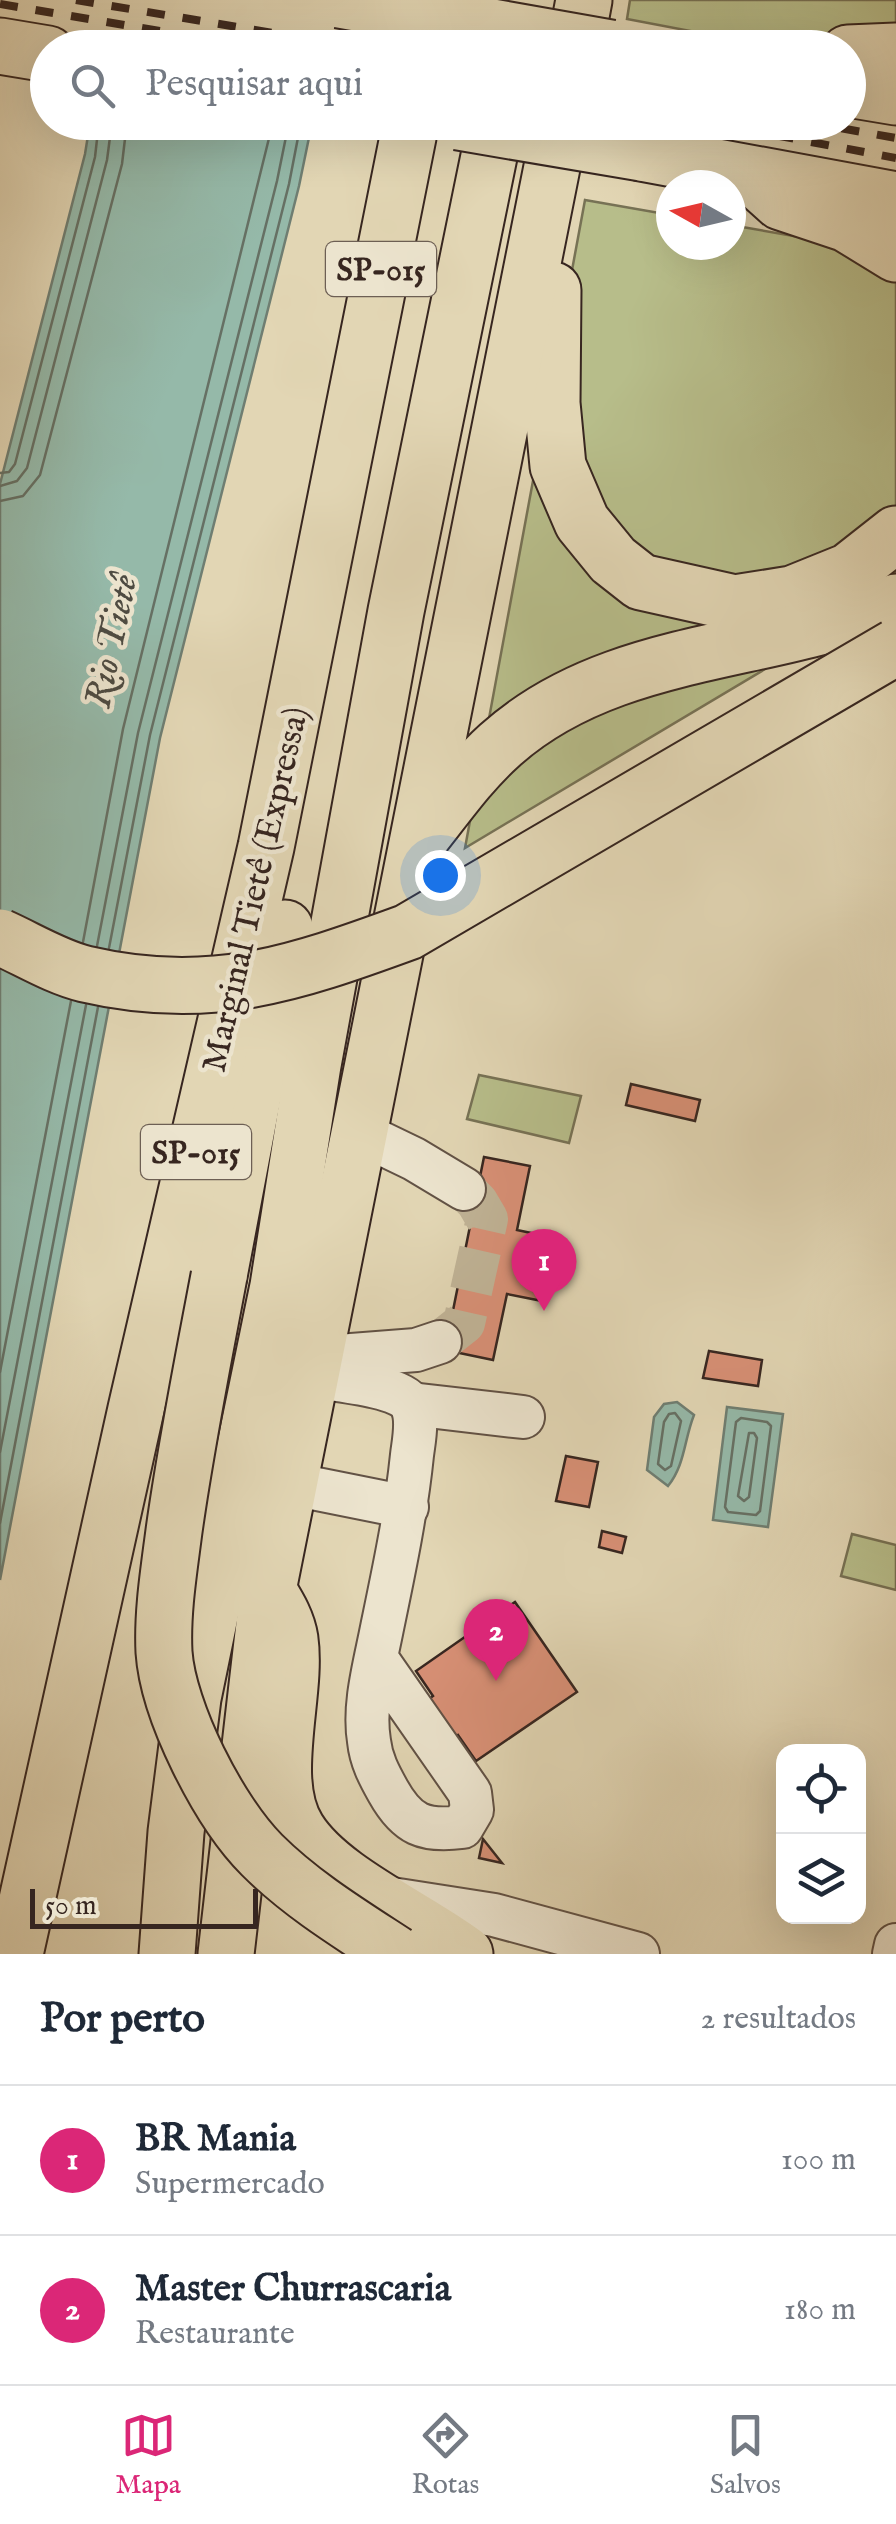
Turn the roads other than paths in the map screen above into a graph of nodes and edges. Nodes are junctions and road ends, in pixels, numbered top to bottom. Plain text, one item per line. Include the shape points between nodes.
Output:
1 (338, 0) edge
2 (437, 0) edge
3 (518, 0) edge
4 (584, 0) edge
5 (431, 30) edge
6 (509, 30) edge
7 (513, 30) edge
8 (578, 30) edge
9 (0, 46) edge
10 (30, 51) edge
11 (896, 52) edge
12 (866, 53) edge
13 (866, 92) edge
14 (896, 97) edge
15 (407, 140) edge
16 (492, 140) edge
17 (558, 140) edge
18 (564, 140) edge
19 (751, 175) junction
20 (896, 200) edge
21 (543, 218) junction
22 (896, 254) edge
23 (366, 348) junction
24 (896, 534) edge
25 (896, 602) edge
26 (896, 647) edge
27 (416, 846) junction
28 (0, 938) edge
29 (358, 1132) junction
30 (464, 1189) tunnel mouth
31 (440, 1342) tunnel mouth
32 (311, 1367) junction
33 (411, 1404) junction
34 (524, 1416) dead end
35 (288, 1483) junction
36 (407, 1507) junction
37 (268, 1590) junction
38 (376, 1658) dead end
39 (379, 1897) junction
40 (896, 1945) edge
41 (15, 1954) edge
42 (167, 1954) edge
43 (226, 1954) edge
44 (396, 1954) edge
45 (465, 1954) edge
46 (638, 1954) edge
47 (894, 1954) edge

1 - 6 main road, bridge
2 - 5 main road
3 - 7 main road
4 - 8 main road
9 - 10 main road
11 - 12 main road
13 - 14 main road
15 - 23 main road, SP-015
16 - 42 main road via 393,630 278,1286 193,1698
17 - 21 main road
18 - 19 main road, bridge
19 - 20 main road
19 - 22 main road via 781,202 846,224
21 - 24 main road via 553,241 558,466 582,522 613,560 641,582 734,603 792,594 848,570
21 - 27 main road
23 - 41 main road, Marginal Tietê (Expressa) / SP-015 via 266,847
23 - 44 main road, bridge via 374,388 372,440 183,1464 164,1653 176,1708 203,1768 259,1852
25 - 27 main road via 674,658 570,698 498,746
26 - 28 main road, bridge via 408,932 322,964 248,983 159,987 81,973
27 - 29 main road
29 - 30 street
29 - 32 main road
31 - 32 street
32 - 33 street via 400,1392
32 - 35 main road
33 - 34 street
33 - 36 street
35 - 36 street
35 - 37 main road
36 - 38 street
37 - 39 main road via 290,1636 285,1763 297,1829 353,1883
37 - 43 main road
39 - 45 main road
39 - 46 street via 494,1915
40 - 47 street

